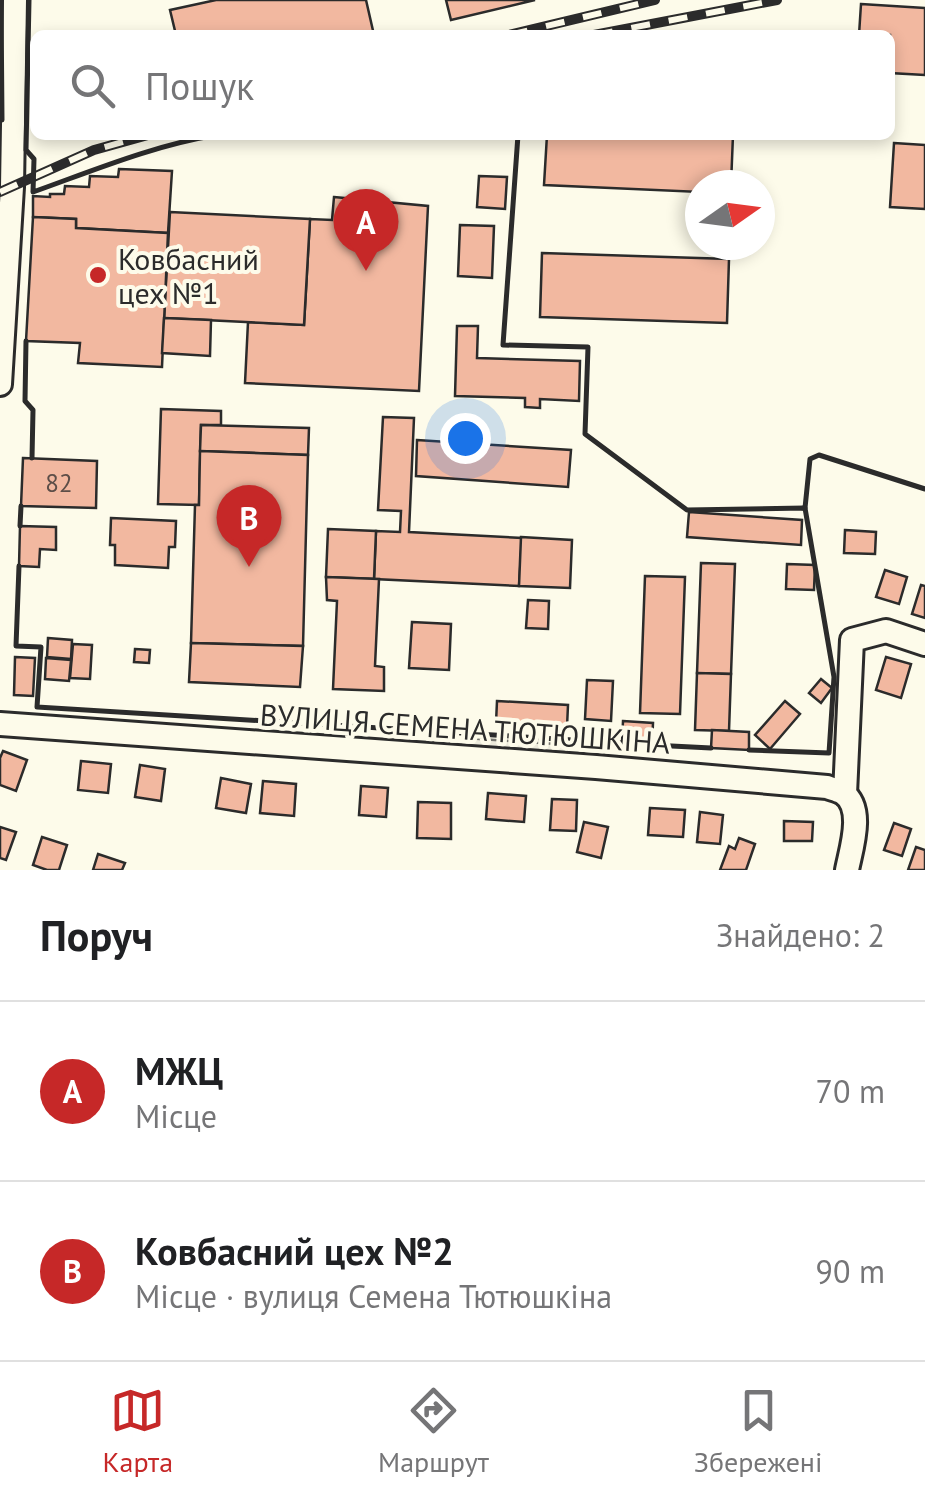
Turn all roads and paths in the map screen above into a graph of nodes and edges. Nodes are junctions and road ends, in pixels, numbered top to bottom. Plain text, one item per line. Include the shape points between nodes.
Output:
1 (15, 0) edge
2 (6, 172) edge
3 (4, 242) edge
4 (0, 384) edge
5 (925, 644) edge
6 (0, 724) edge
7 (845, 794) junction
8 (847, 870) edge

1 - 2 street
2 - 3 street
3 - 4 street
5 - 7 street via 886,631 852,640
6 - 7 street, ВУЛИЦЯ СЕМЕНА ТЮТЮШКІНА via 808,784
7 - 8 street via 855,828

